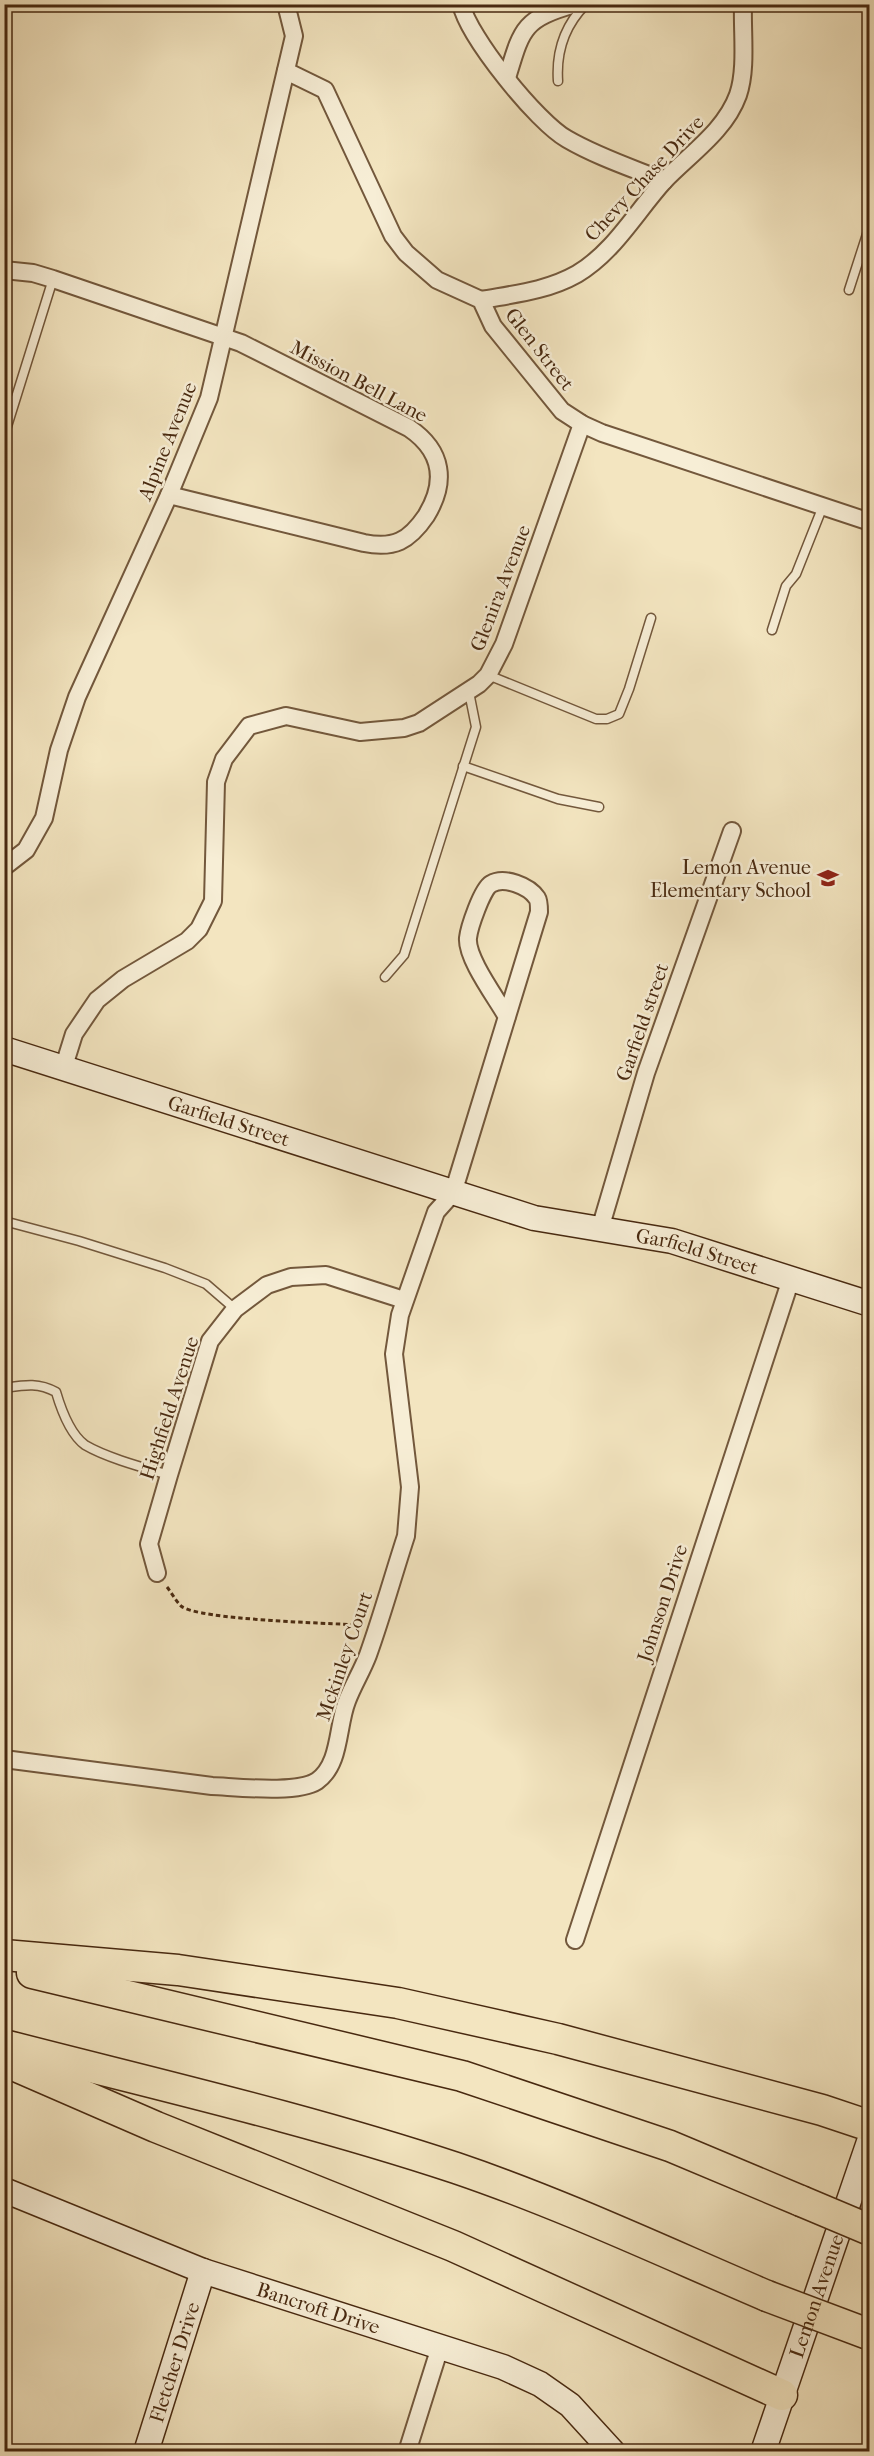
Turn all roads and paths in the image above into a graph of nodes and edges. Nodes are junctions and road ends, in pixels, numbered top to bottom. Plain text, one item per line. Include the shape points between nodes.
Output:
1 (273, 4) edge
2 (461, 4) edge
3 (575, 4) edge
4 (586, 4) edge
5 (743, 4) edge
6 (287, 10) edge
7 (286, 71) junction
8 (507, 78) junction
9 (558, 81) dead end
10 (664, 181) junction
11 (870, 225) edge
12 (4, 270) edge
13 (53, 279) junction
14 (849, 290) dead end
15 (481, 300) junction
16 (224, 338) junction
17 (582, 424) junction
18 (4, 436) edge
19 (169, 495) junction
20 (823, 506) junction
21 (870, 522) edge
22 (651, 618) dead end
23 (772, 630) dead end
24 (488, 675) junction
25 (469, 692) junction
26 (463, 766) junction
27 (599, 807) dead end
28 (732, 831) dead end
29 (4, 867) edge
30 (385, 977) dead end
31 (507, 1017) junction
32 (4, 1049) edge
33 (64, 1066) junction
34 (453, 1193) junction
35 (4, 1221) edge
36 (600, 1229) junction
37 (791, 1279) junction
38 (404, 1300) junction
39 (870, 1304) edge
40 (235, 1309) junction
41 (4, 1388) edge
42 (169, 1475) junction
43 (157, 1573) joint
44 (358, 1625) dead end
45 (4, 1759) edge
46 (574, 1940) dead end
47 (4, 1955) edge
48 (4, 1966) edge
49 (4, 2044) edge
50 (4, 2061) edge
51 (870, 2126) edge
52 (870, 2139) edge
53 (4, 2190) edge
54 (870, 2230) edge
55 (203, 2271) junction
56 (869, 2335) edge
57 (440, 2347) junction
58 (782, 2395) junction
59 (146, 2451) edge
60 (407, 2451) edge
61 (613, 2451) edge
62 (763, 2451) edge

1 - 6 street
2 - 8 street via 464,17 483,49
3 - 8 street via 546,13 524,29
4 - 9 lane via 573,16 559,46
5 - 10 street, Chevy Chase Drive via 742,72 733,106 721,126
6 - 7 street, Alpine Avenue via 294,36
7 - 15 street, Glen Street via 325,90 393,236 406,253 437,279
7 - 16 street, Alpine Avenue
8 - 10 street via 565,138
10 - 15 street, Chevy Chase Drive via 604,253 580,272 546,288
11 - 14 lane
12 - 13 street, Mission Bell Lane
13 - 16 street, Mission Bell Lane
13 - 18 lane
15 - 17 street, Glen Street via 493,326 562,411
16 - 19 street, Alpine Avenue via 209,398
16 - 19 street, Mission Bell Lane via 241,343 419,434 437,462 437,495 414,533 399,542 382,545
17 - 20 street, Glen Street
17 - 24 street, Glenira Avenue via 504,644
19 - 29 street, Alpine Avenue via 77,697 59,750 44,818 26,850
20 - 21 street, Glen Street
20 - 23 lane via 796,574 786,586
22 - 24 lane via 629,689 618,714 607,719 596,719
24 - 25 street, Glenira Avenue
25 - 26 lane via 476,726
25 - 33 street, Glenira Avenue via 404,728 360,732 286,716 249,726 224,759 216,782 213,901 199,929 97,1000 74,1034
26 - 27 lane via 558,799
26 - 30 lane via 404,955
28 - 36 street, Garfield street via 646,1073
31 - 31 street via 540,912 538,899 529,891 505,881 491,883 482,892 468,939 471,954
31 - 34 street
32 - 33 street, Garfield Street
33 - 34 street, Garfield Street
34 - 36 street, Garfield Street via 534,1218
34 - 38 street via 435,1212
35 - 40 lane via 175,1272 206,1284
36 - 37 street, Garfield Street via 672,1241
37 - 39 street, Garfield Street
37 - 46 street, Johnson Drive
38 - 40 street, Highfield Avenue via 326,1275 291,1276 267,1285
38 - 45 street, Mckinley Court via 394,1354 410,1487 406,1536 368,1656 346,1703 328,1770 315,1782 296,1788 212,1786
40 - 42 street, Highfield Avenue via 210,1341
41 - 42 lane via 45,1386 56,1392 62,1413 84,1444
42 - 43 street, Highfield Avenue via 149,1544
43 - 44 path via 182,1606 193,1610 221,1616
47 - 51 highway via 178,1970 398,2004 558,2039
48 - 54 highway, bridge via 462,2076 670,2146
49 - 56 highway, bridge via 375,2142 458,2169
50 - 58 highway via 156,2127 453,2246
52 - 58 street, Lemon Avenue
53 - 55 street, Bancroft Drive
55 - 57 street, Bancroft Drive
55 - 59 street, Fletcher Drive
57 - 60 street
57 - 61 street, Bancroft Drive via 503,2367 540,2384 570,2405
58 - 62 street, Lemon Avenue

